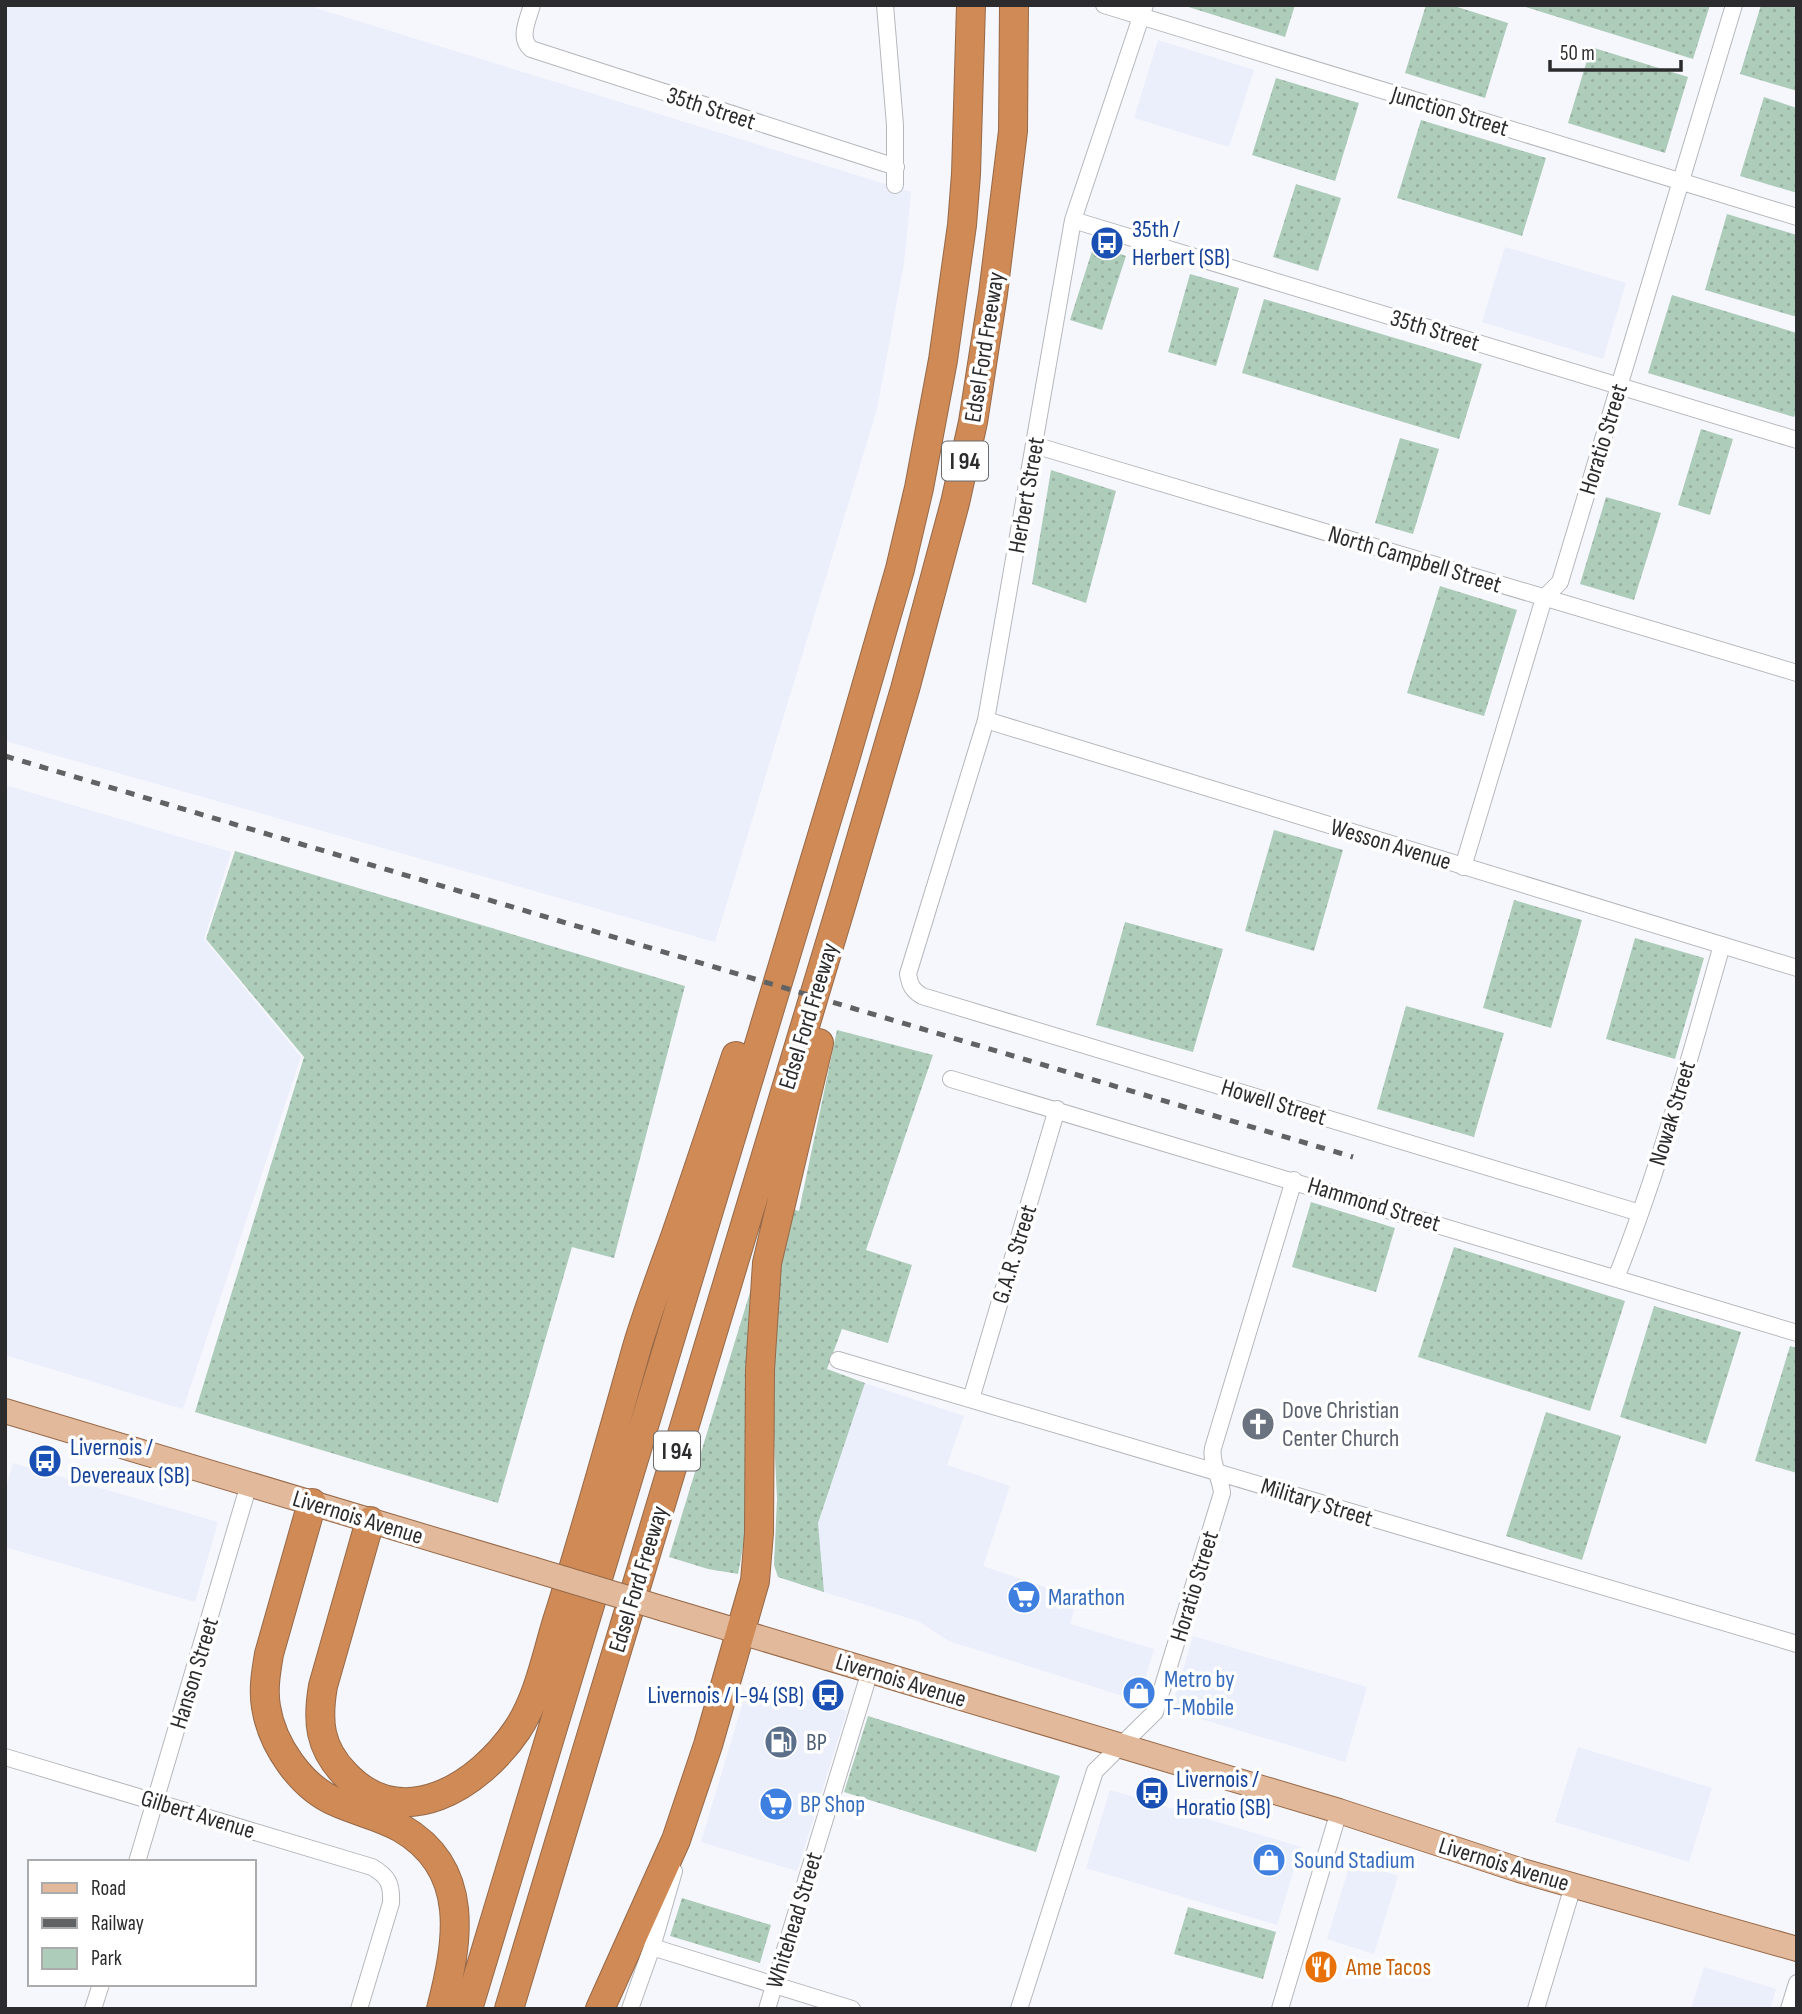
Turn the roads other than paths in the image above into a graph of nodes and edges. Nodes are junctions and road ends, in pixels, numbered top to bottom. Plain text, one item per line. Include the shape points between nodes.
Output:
1 (532, 5) edge
2 (885, 5) edge
3 (971, 5) edge
4 (1014, 5) edge
5 (1104, 5) edge
6 (1734, 5) edge
7 (1143, 11) edge
8 (896, 167) junction
9 (1681, 182) junction
10 (895, 185) dead end
11 (1797, 217) edge
12 (1073, 220) junction
13 (1619, 386) junction
14 (1797, 440) edge
15 (1034, 444) junction
16 (1545, 598) junction
17 (1797, 673) edge
18 (986, 720) junction
19 (1463, 867) junction
20 (845, 893) junction
21 (789, 942) junction
22 (1723, 946) junction
23 (1797, 968) edge
24 (911, 986) joint
25 (951, 1079) dead end
26 (1057, 1109) junction
27 (1294, 1180) junction
28 (1640, 1213) junction
29 (1616, 1278) junction
30 (1797, 1333) edge
31 (838, 1360) dead end
32 (971, 1399) junction
33 (5, 1412) edge
34 (1217, 1472) junction
35 (249, 1484) junction
36 (312, 1503) junction
37 (370, 1521) junction
38 (732, 1629) junction
39 (1797, 1644) edge
40 (870, 1671) junction
41 (1119, 1745) junction
42 (5, 1757) edge
43 (156, 1801) junction
44 (1339, 1811) junction
45 (676, 1840) junction
46 (139, 1860) edge
47 (1573, 1886) junction
48 (652, 1947) junction
49 (1797, 1949) edge
50 (1797, 1983) edge
51 (774, 1985) junction
52 (100, 1986) edge
53 (93, 2009) edge
54 (359, 2009) edge
55 (441, 2009) edge
56 (468, 2009) edge
57 (509, 2009) edge
58 (600, 2009) edge
59 (630, 2009) edge
60 (766, 2009) edge
61 (852, 2009) edge
62 (1019, 2009) edge
63 (1280, 2009) edge
64 (1536, 2009) edge
65 (1789, 2009) edge

1 - 8 street, 35th Street via 524,33 527,46
2 - 8 street
3 - 21 highway, Edsel Ford Freeway / I 94 via 962,225 932,423 889,607
4 - 20 highway, Edsel Ford Freeway / I 94 via 1013,131 973,422 905,690
5 - 7 street, Junction Street
6 - 9 street, Horatio Street
7 - 9 street, Junction Street
7 - 12 street, Herbert Street
8 - 10 street
9 - 11 street, Junction Street
9 - 13 street, Horatio Street
12 - 13 street, 35th Street
12 - 15 street, Herbert Street
13 - 14 street, 35th Street
13 - 16 street, Horatio Street via 1560,582
15 - 16 street, North Campbell Street
15 - 18 street, Herbert Street
16 - 17 street, North Campbell Street
16 - 19 street, Horatio Street
18 - 19 street, Wesson Avenue
18 - 24 street, Herbert Street via 908,974
19 - 22 street, Wesson Avenue
20 - 38 highway via 841,953 766,1263 755,1581
20 - 57 highway, Edsel Ford Freeway / I 94
21 - 37 highway via 738,1047 638,1344 589,1522 526,1713 499,1754 478,1774 430,1800 387,1800 363,1790 341,1770 322,1736 319,1709 323,1686
21 - 56 highway, Edsel Ford Freeway / I 94
22 - 23 street, Wesson Avenue
22 - 28 street, Nowak Street
24 - 28 street, Howell Street via 922,996
25 - 26 street, Hammond Street
26 - 27 street, Hammond Street
26 - 32 street, G.A.R. Street
27 - 29 street, Hammond Street
27 - 34 street, Horatio Street via 1213,1448
28 - 29 street, Nowak Street
29 - 30 street, Hammond Street
31 - 32 street, Military Street
32 - 34 street, Military Street
33 - 35 main road, Livernois Avenue
34 - 39 street, Military Street
34 - 41 street, Horatio Street via 1222,1493 1155,1712
35 - 36 main road, Livernois Avenue
35 - 43 street, Hanson Street
36 - 37 main road, Livernois Avenue
36 - 55 highway via 269,1654 267,1709 287,1759 316,1790 404,1829 441,1869 454,1902 456,1939
37 - 38 main road, Livernois Avenue, bridge
38 - 40 main road, Livernois Avenue
38 - 45 highway
40 - 41 main road, Livernois Avenue
40 - 51 street, Whitehead Street
41 - 44 main road, Livernois Avenue
41 - 62 street, Horatio Street via 1095,1771
42 - 43 street, Gilbert Avenue
43 - 46 street, Hanson Street
43 - 54 street, Gilbert Avenue via 372,1867 387,1879 391,1903
44 - 47 main road, Livernois Avenue
44 - 63 street
45 - 48 street via 674,1874
45 - 58 highway
47 - 49 main road, Livernois Avenue
47 - 64 street
48 - 51 street
48 - 59 street
50 - 65 street
51 - 60 street, Whitehead Street
51 - 61 street
52 - 53 street

